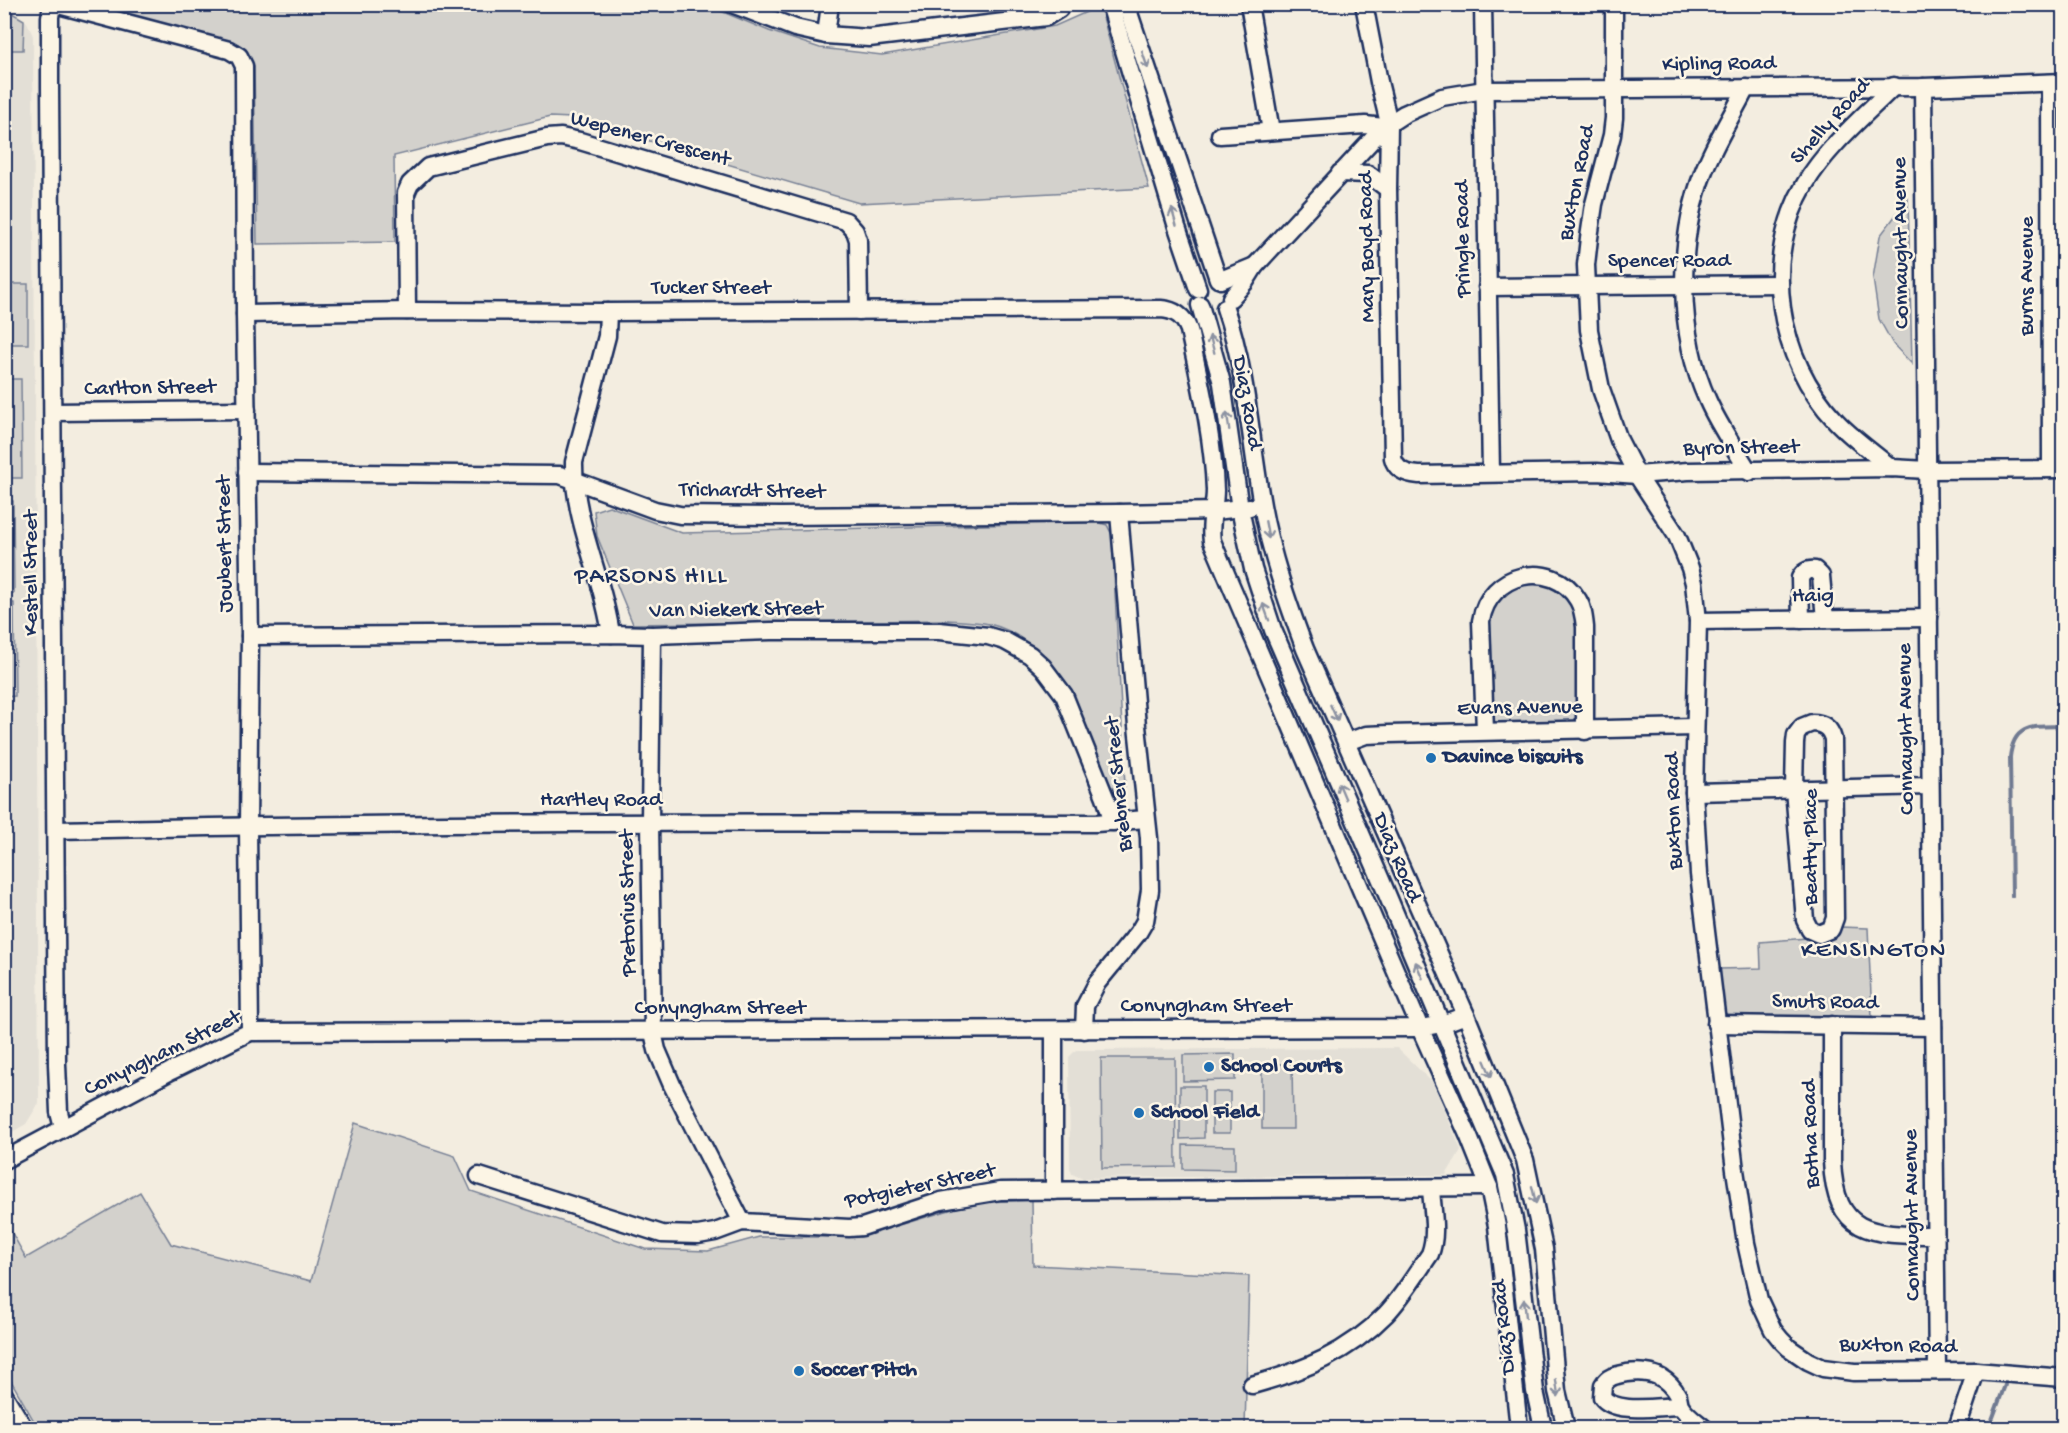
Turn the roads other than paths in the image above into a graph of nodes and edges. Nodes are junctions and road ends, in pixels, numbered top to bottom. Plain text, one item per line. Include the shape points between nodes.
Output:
1 (732, 4) edge
2 (830, 4) edge
3 (1110, 4) edge
4 (1126, 4) edge
5 (1249, 4) edge
6 (1364, 4) edge
7 (1483, 4) edge
8 (1614, 4) edge
9 (1059, 7) edge
10 (51, 8) edge
11 (826, 35) junction
12 (2057, 83) edge
13 (1894, 86) junction
14 (1923, 87) junction
15 (1746, 88) junction
16 (1615, 89) junction
17 (1484, 90) junction
18 (1387, 125) junction
19 (1271, 130) junction
20 (1220, 135) dead end
21 (1340, 173) junction
22 (1388, 189) junction
23 (1255, 266) junction
24 (1225, 278) junction
25 (1779, 284) junction
26 (1586, 285) junction
27 (1684, 285) junction
28 (1487, 287) junction
29 (1199, 297) junction
30 (1228, 303) junction
31 (859, 310) junction
32 (407, 311) junction
33 (608, 312) junction
34 (245, 314) junction
35 (1178, 314) joint
36 (247, 410) junction
37 (53, 412) junction
38 (1892, 468) junction
39 (2058, 469) edge
40 (1927, 470) junction
41 (247, 472) junction
42 (1749, 472) junction
43 (1491, 473) junction
44 (1419, 475) joint
45 (1637, 475) junction
46 (573, 479) junction
47 (1262, 505) junction
48 (1240, 509) junction
49 (1215, 511) junction
50 (1119, 513) junction
51 (1929, 618) junction
52 (1825, 619) junction
53 (1801, 620) junction
54 (1698, 621) junction
55 (611, 634) junction
56 (250, 636) junction
57 (652, 636) junction
58 (1694, 727) junction
59 (1585, 730) junction
60 (1485, 731) junction
61 (1347, 741) junction
62 (1930, 786) junction
63 (1834, 787) junction
64 (1794, 789) junction
65 (1694, 792) junction
66 (1146, 819) junction
67 (1113, 822) junction
68 (650, 823) junction
69 (248, 826) junction
70 (56, 830) junction
71 (1466, 1015) junction
72 (1442, 1024) junction
73 (1716, 1024) junction
74 (1832, 1025) junction
75 (1933, 1027) junction
76 (1420, 1028) junction
77 (1054, 1030) junction
78 (1084, 1030) junction
79 (250, 1032) junction
80 (653, 1032) junction
81 (63, 1128) junction
82 (4, 1160) edge
83 (479, 1176) dead end
84 (1489, 1187) junction
85 (1431, 1188) junction
86 (1054, 1191) junction
87 (742, 1222) junction
88 (1935, 1235) junction
89 (1937, 1371) junction
90 (1976, 1371) junction
91 (2064, 1378) edge
92 (1252, 1384) dead end
93 (4, 1395) edge
94 (1681, 1406) dead end
95 (24, 1428) edge
96 (1519, 1428) edge
97 (1543, 1428) edge
98 (1566, 1428) edge
99 (1704, 1428) edge
100 (1957, 1428) edge

1 - 11 street via 795,28
2 - 11 street
29 -> 3 street, Diaz Road
4 -> 24 street via 1210,255
5 - 19 street
6 - 18 street, Mary Boyd Road
7 - 17 street, Pringle Road
8 - 16 street, Buxton Road
9 - 11 street via 1046,17 992,25 869,38
10 - 34 street, Joubert Street via 222,48 239,56 244,71
10 - 37 street, Kestell Street
12 - 14 street, Kipling Road
12 - 39 street, Burns Avenue
13 - 14 street, Kipling Road
13 - 15 street, Kipling Road
13 - 25 street, Shelly Road via 1840,140 1805,185 1788,226
14 - 40 street, Connaught Avenue
15 - 16 street, Kipling Road
15 - 27 street via 1695,195 1685,246
16 - 17 street, Kipling Road
16 - 26 street, Buxton Road via 1612,135 1594,204
17 - 18 street, Kipling Road via 1442,97
17 - 28 street, Pringle Road
18 - 19 street
18 - 21 street, Kipling Road
18 - 22 street, Mary Boyd Road
19 - 20 street
21 - 22 street via 1368,174
21 - 23 street, Kipling Road
22 - 44 street, Mary Boyd Road via 1394,462 1401,470
23 - 24 street, Kipling Road
23 - 30 street, Kipling Road
24 - 29 street via 1204,281
24 - 30 street
25 - 27 street, Spencer Road
25 - 38 street, Shelly Road via 1788,336 1807,383 1836,421
26 - 27 street, Spencer Road
26 - 28 street, Spencer Road
26 - 45 street, Buxton Road via 1589,330 1602,390 1619,440
27 - 42 street via 1696,368 1707,399
28 - 43 street, Pringle Road
29 - 30 street via 1204,309 1215,312
48 -> 29 street, Diaz Road via 1222,383
30 - 47 street, Diaz Road via 1241,360
31 - 32 street, Wepener Crescent via 858,240 846,221 561,137 428,167 410,184 406,194
31 - 33 street, Tucker Street
31 - 35 street, Tucker Street via 1161,309
32 - 33 street, Tucker Street
32 - 34 street, Tucker Street
33 - 46 street via 607,336
34 - 36 street, Joubert Street
35 - 49 street, Diaz Road via 1189,330 1208,418
36 - 37 street, Carlton Street
36 - 41 street, Joubert Street
37 - 70 street, Kestell Street
38 - 40 street, Byron Street
38 - 42 street, Byron Street
39 - 40 street, Byron Street
40 - 51 street, Connaught Avenue
41 - 46 street, Trichardt Street via 547,474
41 - 56 street, Joubert Street
42 - 45 street, Byron Street
43 - 44 street, Byron Street
43 - 45 street, Byron Street
45 - 54 street, Buxton Road via 1677,536 1692,575
46 - 50 street, Trichardt Street via 655,510 680,515
46 - 55 street
47 - 48 street, Trichardt Street
47 -> 61 street, Diaz Road via 1283,591
48 - 49 street, Trichardt Street
72 -> 48 street, Diaz Road via 1273,630 1253,569
49 - 50 street, Trichardt Street
49 - 76 street, Diaz Road via 1212,541
50 - 66 street, Brebner Street
51 - 52 street, Haig
51 - 62 street, Connaught Avenue
52 - 53 street, Haig
52 - 53 street via 1821,576 1810,570 1800,578
53 - 54 street, Haig
54 - 58 street, Buxton Road
55 - 56 street, Van Niekerk Street
55 - 57 street, Van Niekerk Street
56 - 69 street, Joubert Street
57 - 67 street, Van Niekerk Street via 939,631 1005,641 1043,667 1064,695
57 - 68 street, Pretorius Street
58 - 59 street, Evans Avenue
58 - 65 street, Buxton Road
59 - 60 street, Evans Avenue
59 - 60 street via 1585,627 1580,602 1564,584 1550,577 1525,575 1500,587 1482,610
60 - 61 street, Evans Avenue via 1378,734
61 - 71 street, Diaz Road
62 - 63 street
62 - 75 street, Connaught Avenue
63 - 64 street
63 - 64 street, Beatty Place via 1832,735 1825,726 1812,723 1796,735
63 - 64 street, Beatty Place via 1834,918 1831,929 1819,934 1810,930 1805,920
64 - 65 street
65 - 73 street, Buxton Road
66 - 67 street, Hartley Road
66 - 78 street, Brebner Street via 1151,860 1145,921 1091,993 1085,1006
67 - 68 street, Hartley Road
68 - 69 street, Hartley Road
68 - 80 street, Pretorius Street
69 - 70 street, Hartley Road
69 - 79 street, Joubert Street
70 - 81 street, Kestell Street via 57,1064
71 - 72 street, Conyngham Street
71 -> 98 street, Diaz Road via 1517,1139 1531,1185 1544,1249 1557,1391
72 - 76 street, Conyngham Street
97 -> 72 street, Diaz Road via 1505,1175
73 - 74 street, Smuts Road
73 - 89 street, Buxton Road via 1746,1243 1759,1300 1773,1330 1789,1348 1823,1368 1854,1372
74 - 75 street, Smuts Road
74 - 88 street, Botha Road via 1832,1161 1839,1202 1852,1221 1874,1232
75 - 88 street, Connaught Avenue
76 - 78 street, Conyngham Street
76 - 84 street, Diaz Road
77 - 78 street, Conyngham Street
77 - 80 street, Conyngham Street
77 - 86 street
79 - 80 street, Conyngham Street
79 - 81 street, Conyngham Street
80 - 87 street, Pretorius Street via 672,1086
81 - 82 street, Conyngham Street
83 - 87 street, Potgieter Street via 662,1234 698,1235
84 - 85 street, Potgieter Street
84 - 96 street, Diaz Road via 1497,1226
85 - 86 street, Potgieter Street
85 - 92 street via 1434,1233 1430,1254 1387,1312 1325,1359
86 - 87 street, Potgieter Street via 1000,1191 960,1197 849,1228
88 - 89 street, Connaught Avenue
89 - 90 street, Buxton Road
90 - 91 street, Buxton Road
90 - 100 street
93 - 95 street
94 - 99 street

